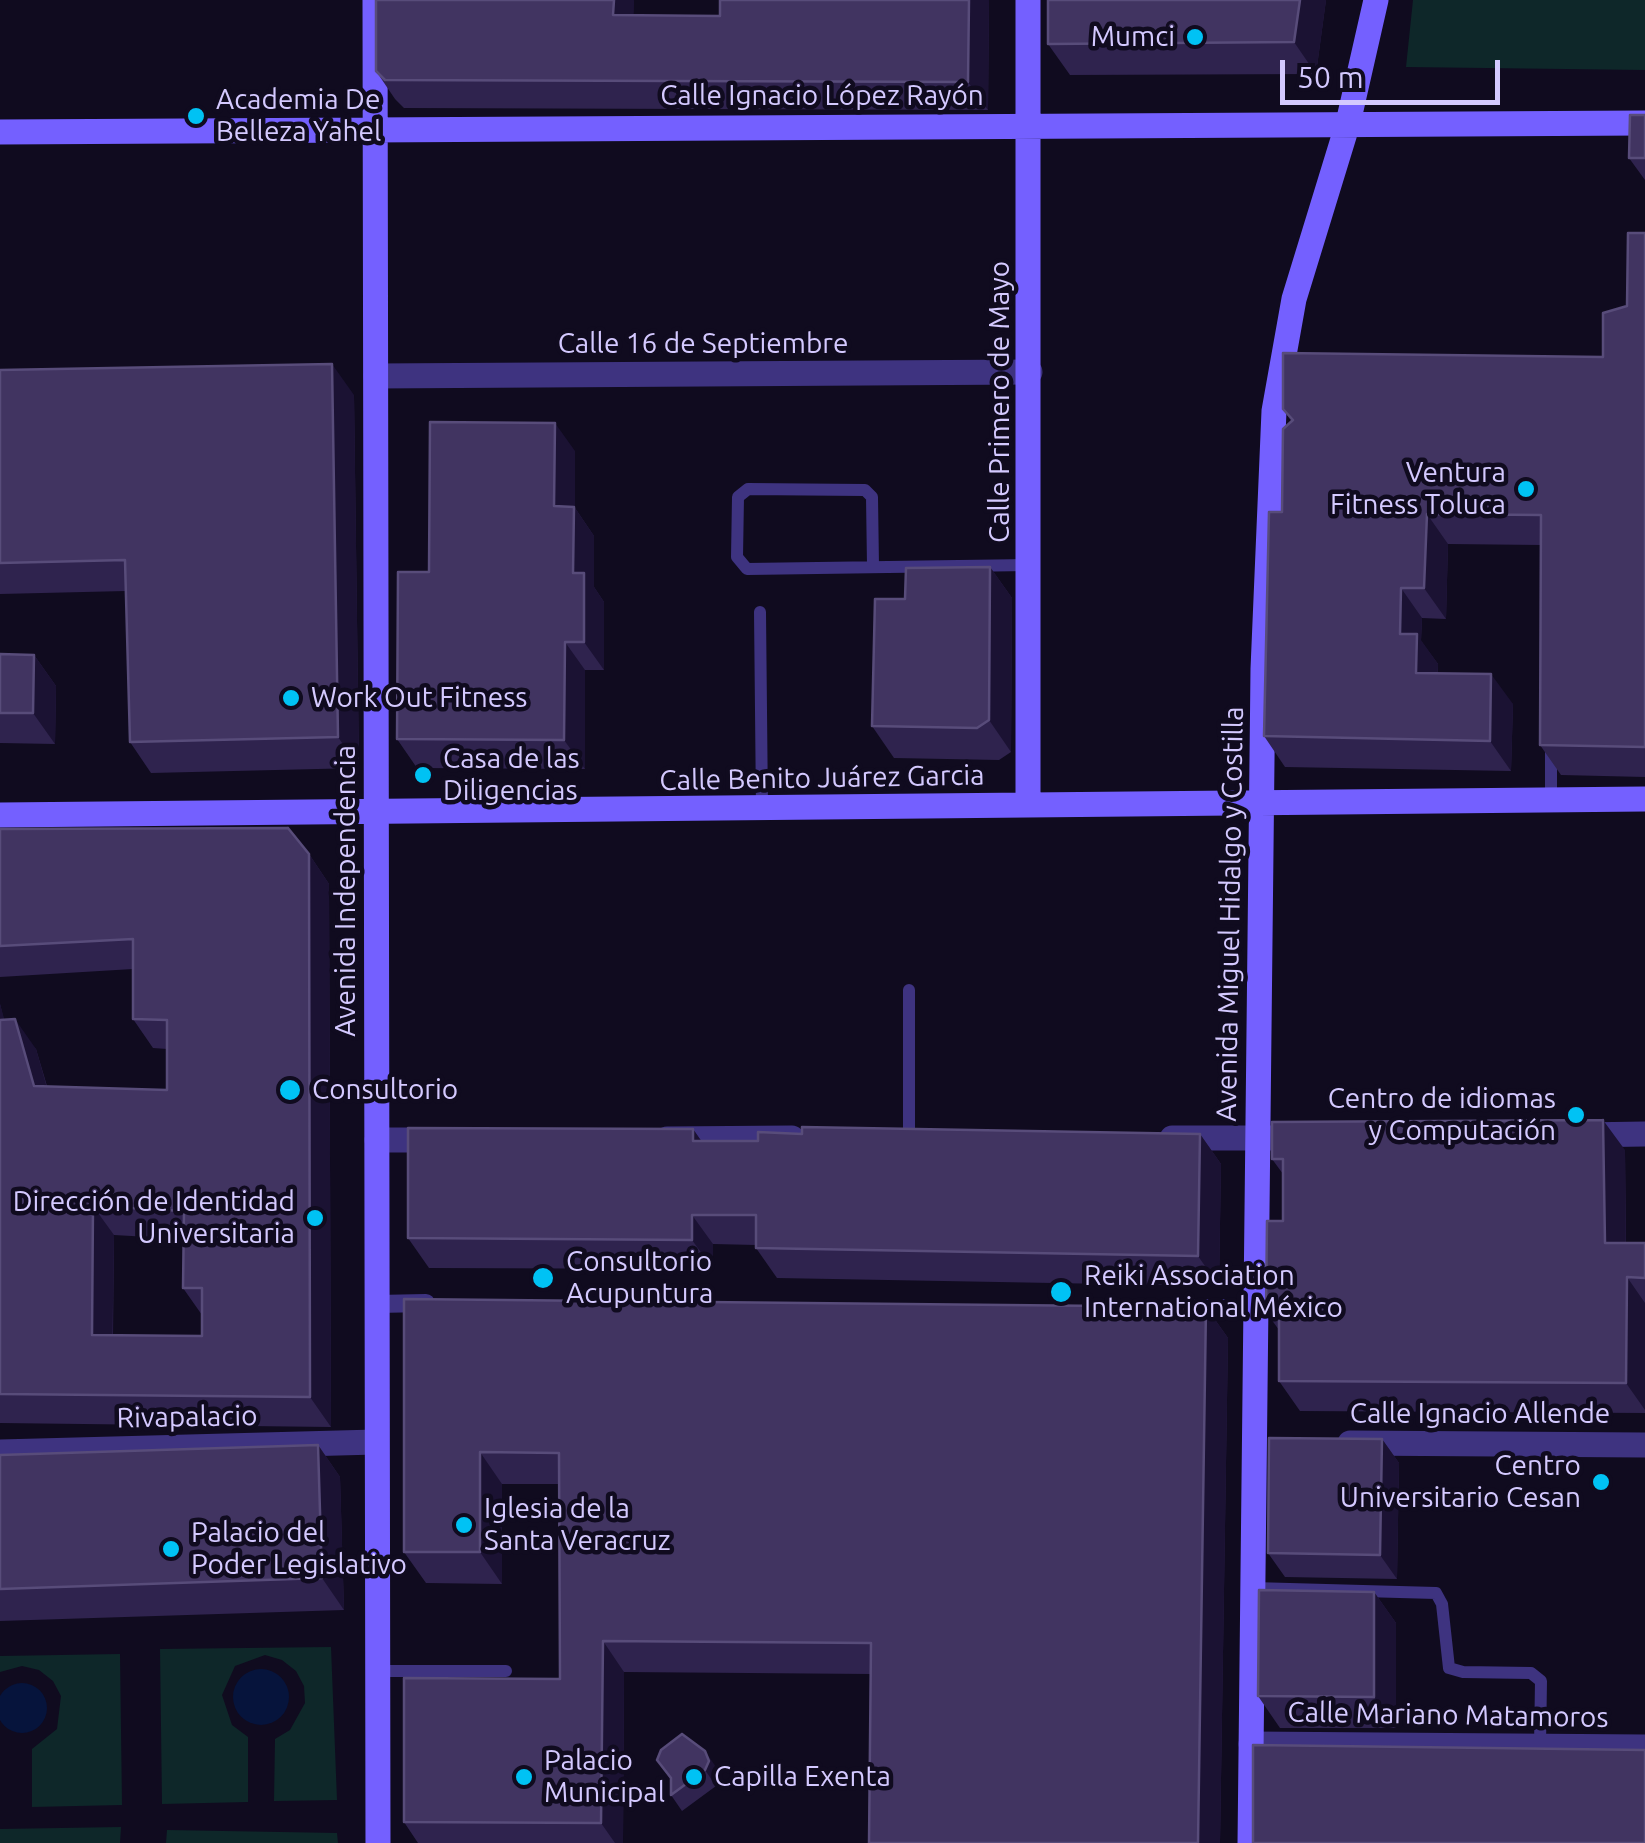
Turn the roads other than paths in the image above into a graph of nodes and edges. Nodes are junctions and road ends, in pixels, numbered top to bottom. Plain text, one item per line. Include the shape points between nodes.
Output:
1 (375, 0) edge
2 (1028, 0) edge
3 (1376, 0) edge
4 (1348, 122) junction
5 (1645, 124) edge
6 (1030, 125) junction
7 (375, 127) junction
8 (0, 132) edge
9 (1030, 372) junction
10 (376, 376) junction
11 (1029, 565) junction
12 (872, 566) junction
13 (760, 612) dead end
14 (1550, 721) edge
15 (1645, 799) edge
16 (1551, 800) junction
17 (1262, 801) junction
18 (1028, 804) junction
19 (762, 809) junction
20 (0, 815) edge
21 (376, 815) junction
22 (909, 990) dead end
23 (1645, 1134) edge
24 (1548, 1135) edge
25 (909, 1137) edge
26 (810, 1138) edge
27 (1144, 1138) edge
28 (1258, 1138) junction
29 (1297, 1138) edge
30 (633, 1139) edge
31 (377, 1140) junction
32 (475, 1140) edge
33 (377, 1304) junction
34 (446, 1304) edge
35 (1170, 1307) edge
36 (1256, 1308) junction
37 (376, 1442) junction
38 (1333, 1442) edge
39 (1645, 1445) edge
40 (0, 1452) edge
41 (1252, 1588) junction
42 (377, 1671) junction
43 (506, 1671) dead end
44 (1251, 1744) junction
45 (1540, 1746) junction
46 (1645, 1747) edge
47 (378, 1843) edge
48 (1250, 1843) edge

1 - 7 main road, Avenida Independencia
2 - 6 main road, Calle Primero de Mayo
3 - 4 main road, Avenida Miguel Hidalgo y Costilla
4 - 5 main road, Calle Ignacio López Rayón
4 - 6 main road, Calle Ignacio López Rayón
4 - 17 main road, Avenida Miguel Hidalgo y Costilla via 1281,359
6 - 7 main road, Calle Ignacio López Rayón
6 - 9 main road, Calle Primero de Mayo
7 - 8 main road, Calle Ignacio López Rayón
7 - 10 main road, Avenida Independencia
9 - 10 street, Calle 16 de Septiembre
9 - 11 main road, Calle Primero de Mayo
10 - 21 main road, Avenida Independencia
11 - 12 lane
11 - 18 main road, Calle Primero de Mayo
12 - 12 lane via 741,567 738,497 748,489 864,490 872,497
13 - 19 lane
14 - 16 lane
15 - 16 main road, Calle Benito Juárez Garcia
16 - 17 main road, Calle Benito Juárez Garcia
17 - 18 main road, Calle Benito Juárez Garcia
17 - 28 main road, Avenida Miguel Hidalgo y Costilla
18 - 19 main road, Calle Benito Juárez Garcia
19 - 21 main road, Calle Benito Juárez Garcia
20 - 21 main road, Calle Benito Juárez Garcia
21 - 31 main road, Avenida Independencia
22 - 25 lane
23 - 24 street
26 - 30 street
27 - 28 street
28 - 29 street
28 - 36 main road, Avenida Miguel Hidalgo y Costilla
31 - 32 street
31 - 33 main road, Avenida Independencia
33 - 34 street
33 - 37 main road, Avenida Independencia
35 - 36 street
36 - 41 main road, Avenida Miguel Hidalgo y Costilla via 1264,1442
37 - 40 street, Rivapalacio
37 - 42 main road, Avenida Independencia
38 - 39 street, Calle Ignacio Allende
41 - 44 main road, Avenida Miguel Hidalgo y Costilla
41 - 45 lane via 1436,1593 1449,1668 1530,1673 1541,1681
42 - 43 lane
42 - 47 main road, Avenida Independencia
44 - 45 street, Calle Mariano Matamoros
44 - 48 main road, Avenida Miguel Hidalgo y Costilla
45 - 46 street, Calle Mariano Matamoros

